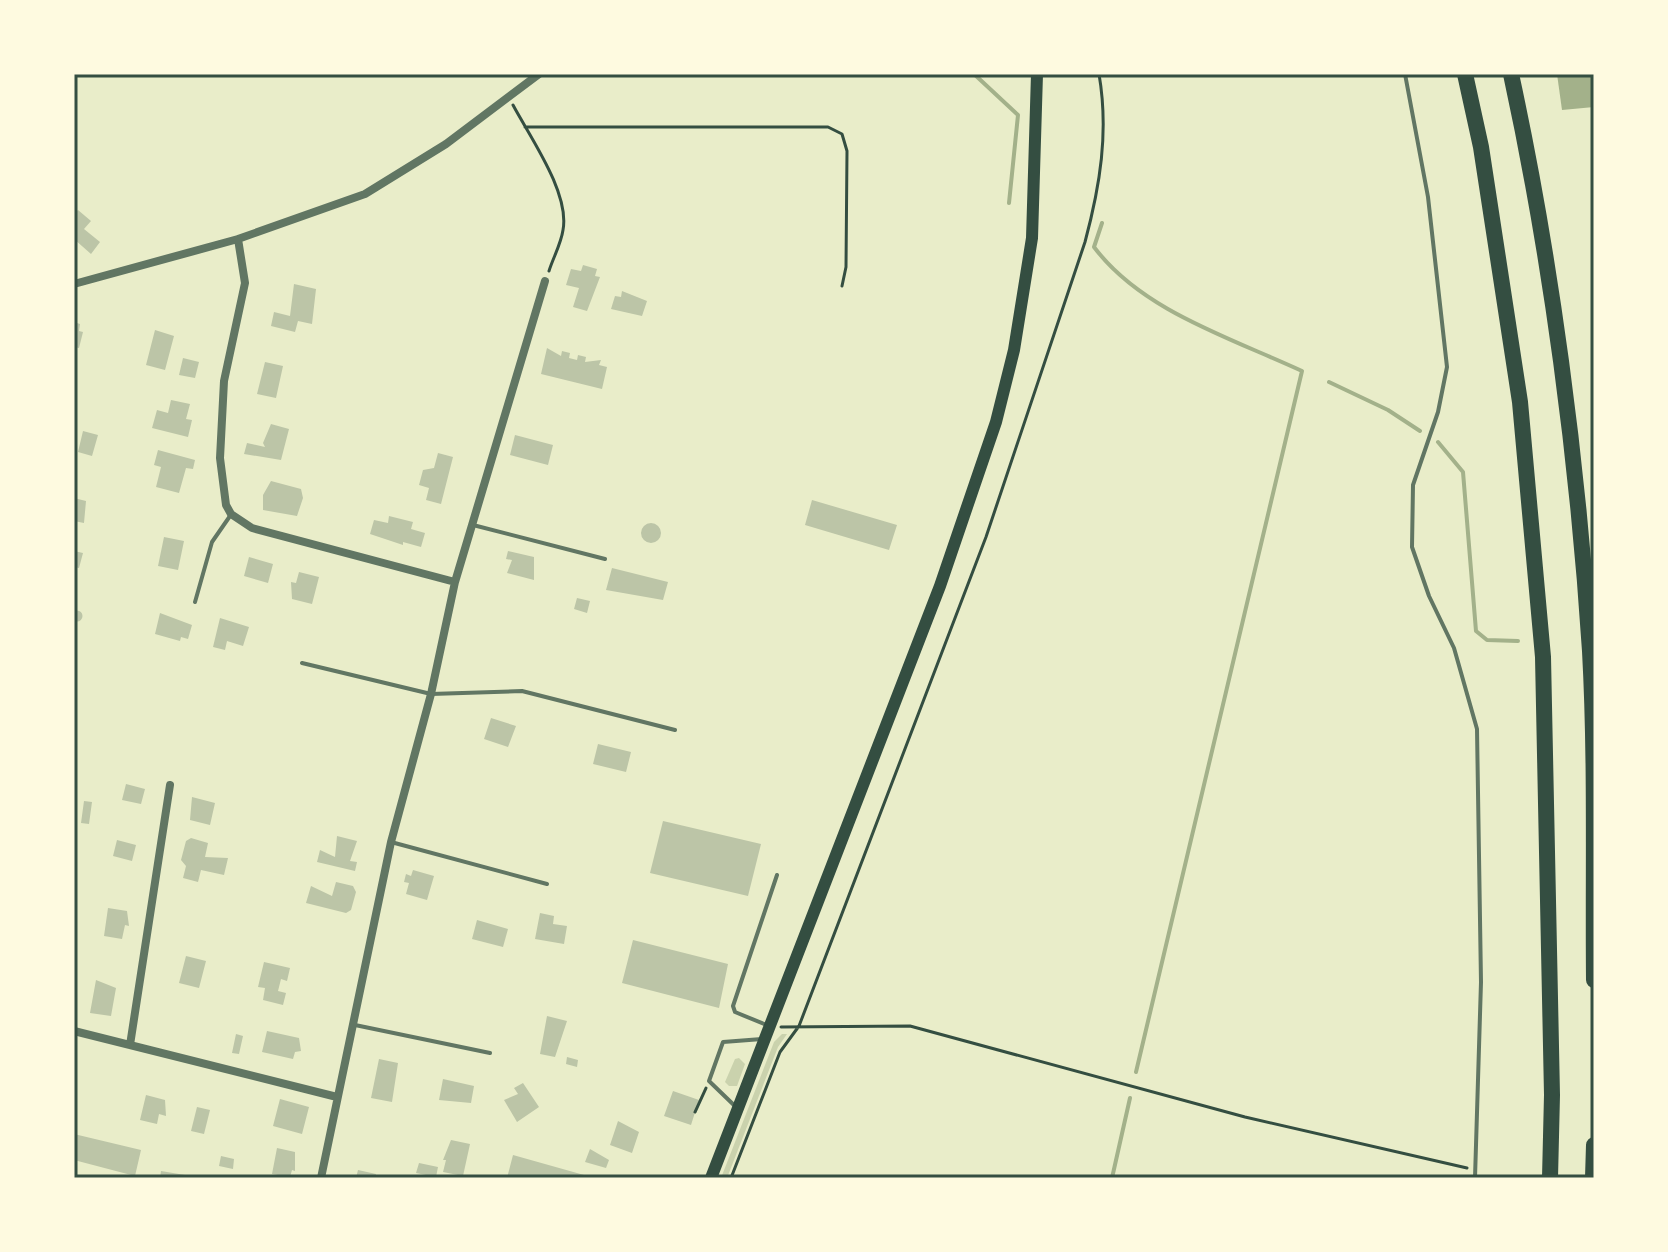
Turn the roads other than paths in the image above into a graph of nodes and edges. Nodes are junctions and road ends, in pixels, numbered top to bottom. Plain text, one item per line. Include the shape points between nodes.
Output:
1 (539, 74) edge
2 (1037, 74) edge
3 (1405, 74) edge
4 (1465, 74) edge
5 (1511, 74) edge
6 (238, 239) junction
7 (545, 281) road end
8 (74, 284) edge
9 (231, 514) junction
10 (471, 524) junction
11 (605, 559) dead end
12 (455, 582) junction
13 (195, 602) dead end
14 (302, 663) dead end
15 (431, 694) junction
16 (675, 730) dead end
17 (170, 785) dead end
18 (391, 842) junction
19 (777, 875) dead end
20 (547, 884) dead end
21 (1594, 980) edge
22 (353, 1025) junction
23 (770, 1026) junction
24 (74, 1031) edge
25 (764, 1039) junction
26 (130, 1045) junction
27 (490, 1053) dead end
28 (337, 1097) junction
29 (738, 1109) junction
30 (1594, 1145) edge
31 (321, 1178) edge
32 (711, 1178) edge
33 (1475, 1178) edge
34 (1550, 1178) edge
35 (1593, 1178) edge

1 - 6 street via 446,144 365,194
2 - 23 main road via 1032,238 996,422 940,586
3 - 33 lane via 1428,197 1447,367 1413,485 1412,547 1454,648 1477,729 1481,982
4 - 34 highway via 1520,402 1543,657
5 - 21 highway via 1565,397 1590,652
6 - 8 street
6 - 9 street via 245,283 224,381 221,433 222,494
7 - 10 street
9 - 12 street via 252,528
9 - 13 lane via 212,542
10 - 11 lane
10 - 12 street
12 - 15 street
14 - 15 lane
15 - 16 lane via 522,691
15 - 18 street
17 - 26 street
18 - 20 lane
18 - 22 street
19 - 23 lane via 733,1006 735,1012
22 - 27 lane
22 - 28 street
23 - 25 main road
24 - 26 street
25 - 29 main road
25 - 29 lane via 723,1042 709,1081
26 - 28 street
28 - 31 street
29 - 32 main road
30 - 35 highway

